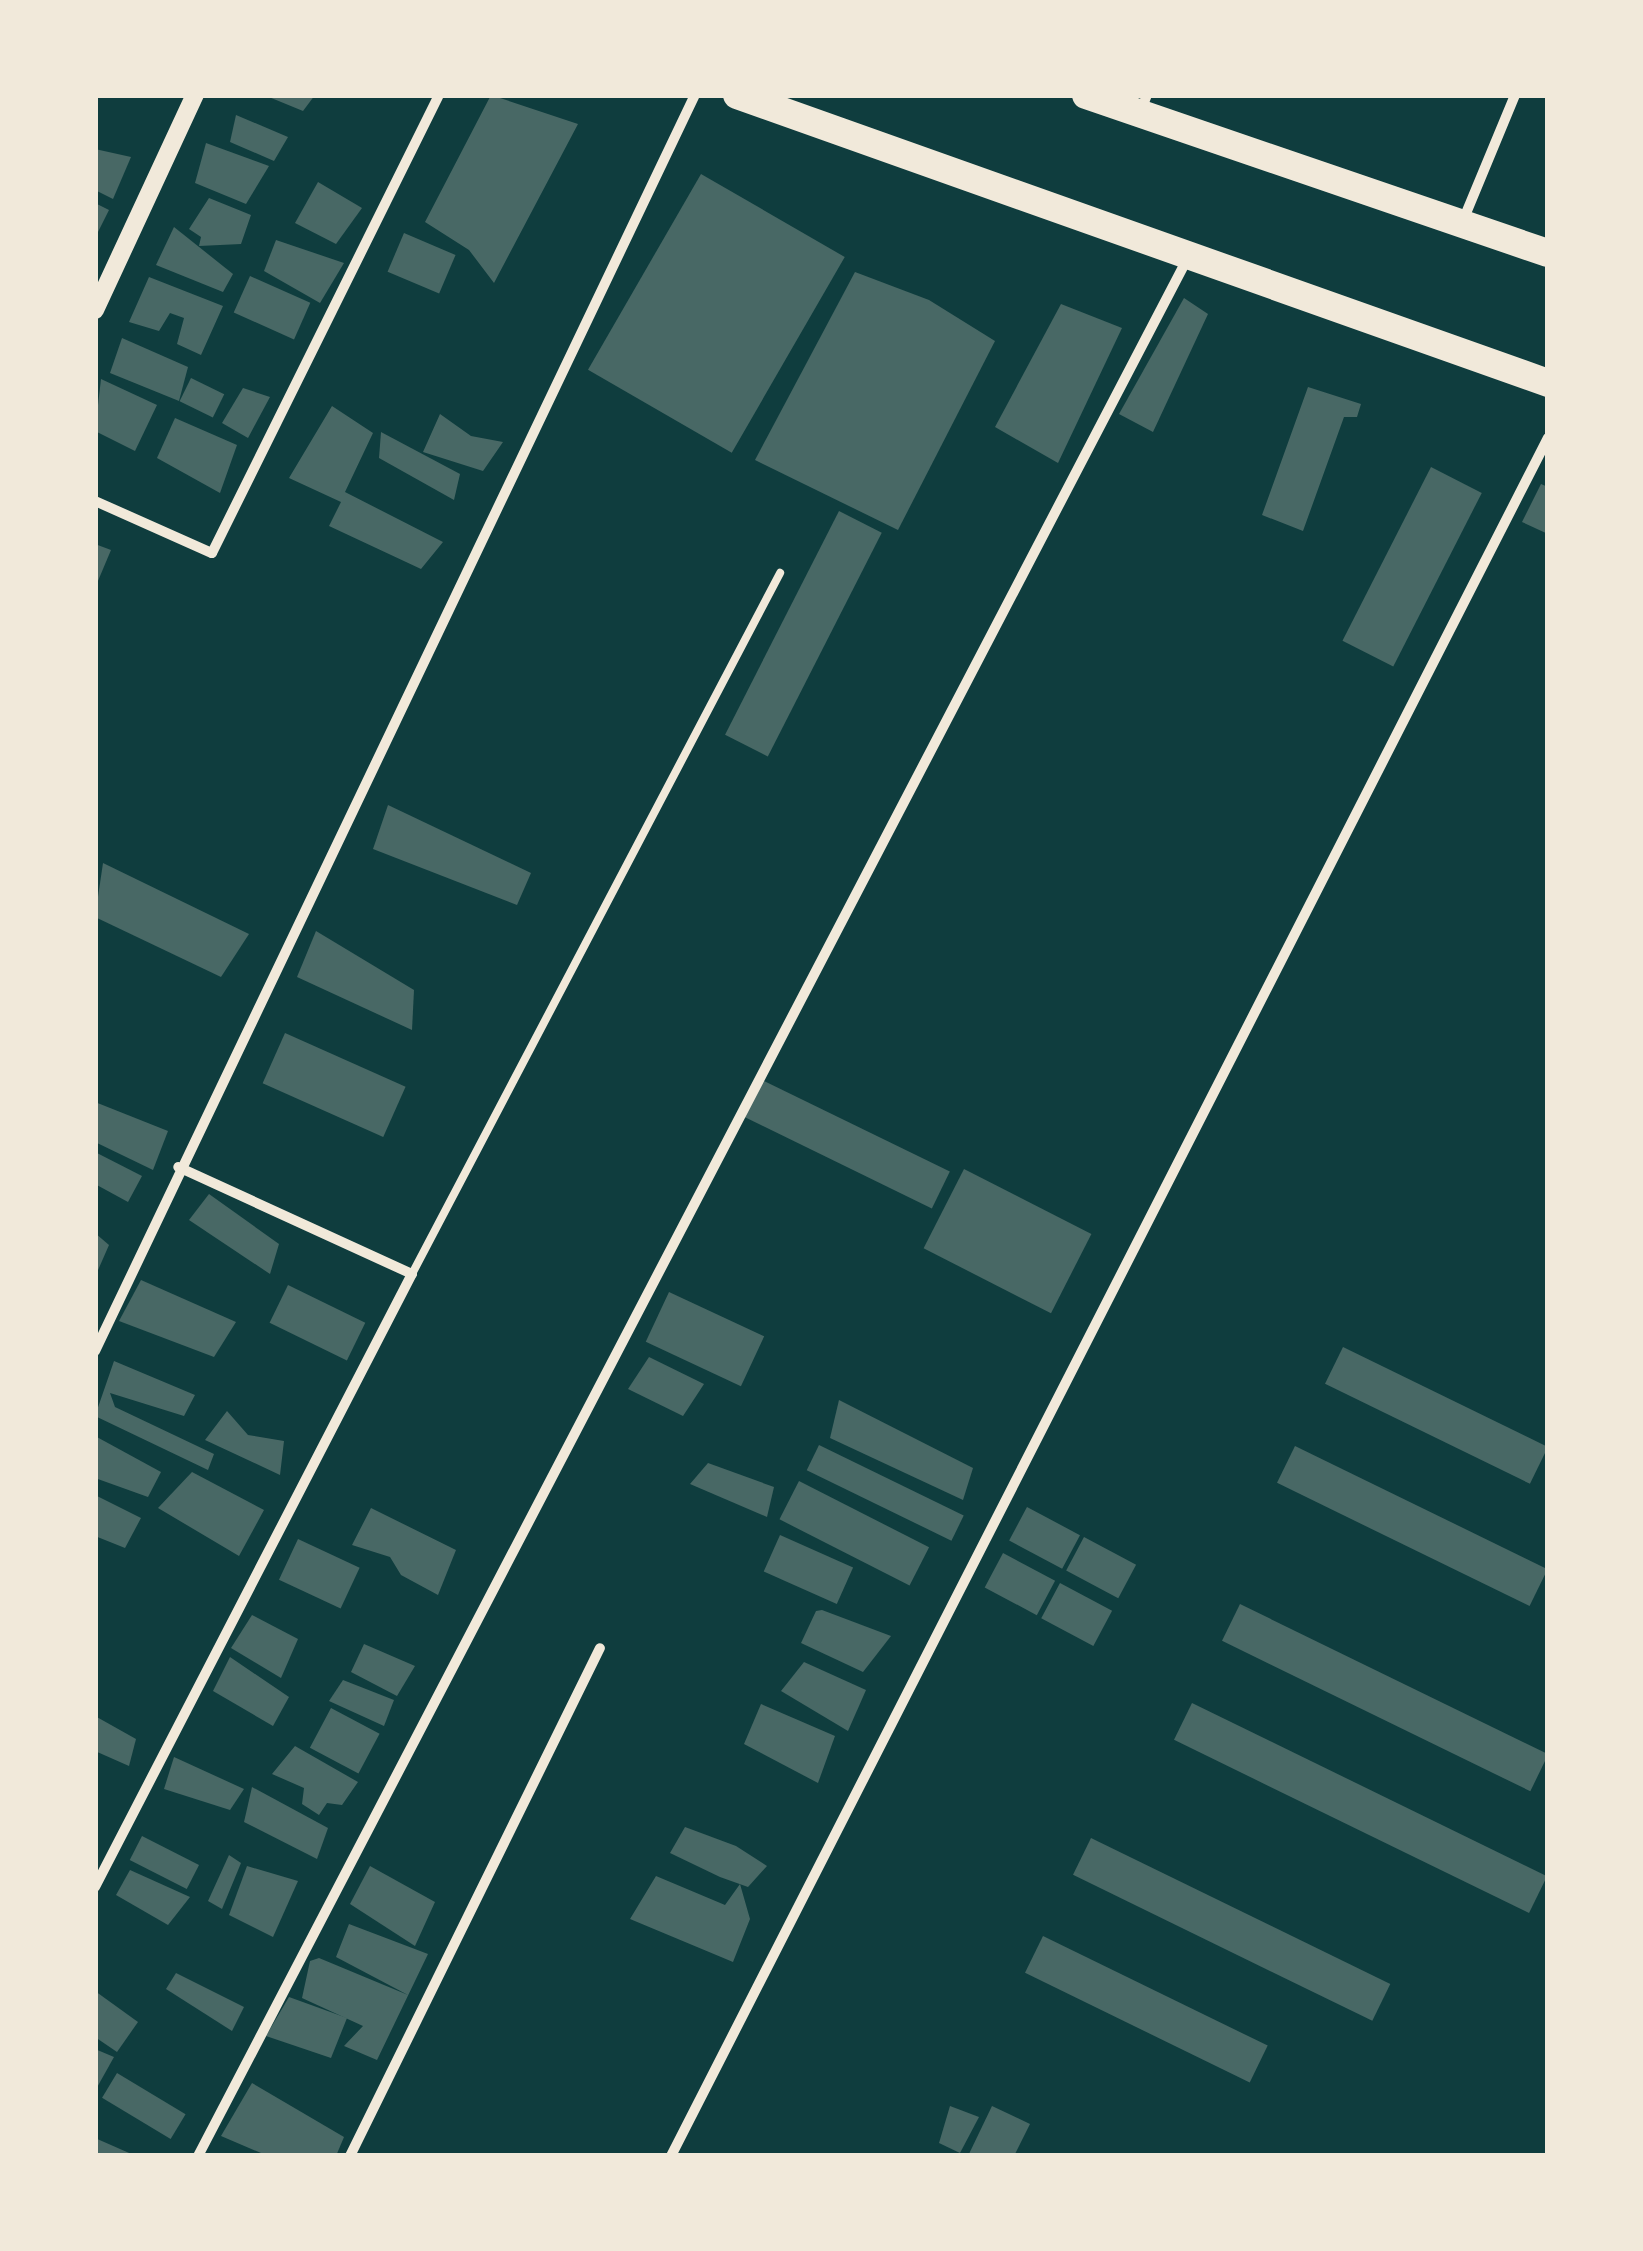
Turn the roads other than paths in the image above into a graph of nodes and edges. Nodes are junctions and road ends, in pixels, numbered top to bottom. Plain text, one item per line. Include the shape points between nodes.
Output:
1 (194, 95) edge
2 (439, 95) edge
3 (695, 95) edge
4 (737, 95) edge
5 (1086, 95) edge
6 (1515, 95) edge
7 (1144, 104) edge
8 (1461, 225) junction
9 (1548, 253) edge
10 (1188, 258) junction
11 (95, 310) edge
12 (1548, 383) edge
13 (1548, 438) edge
14 (95, 501) edge
15 (780, 572) dead end
16 (178, 1167) junction
17 (412, 1274) junction
18 (95, 1351) edge
19 (600, 1648) dead end
20 (95, 1887) edge
21 (198, 2156) edge
22 (350, 2156) edge
23 (671, 2156) edge

1 - 11 street
2 - 14 street via 212,552
3 - 16 street
4 - 10 highway
5 - 7 highway
6 - 8 street
7 - 8 highway
8 - 9 highway
10 - 12 highway
10 - 21 street
13 - 23 street
15 - 17 lane
16 - 17 street
16 - 18 street
17 - 20 street
19 - 22 street

